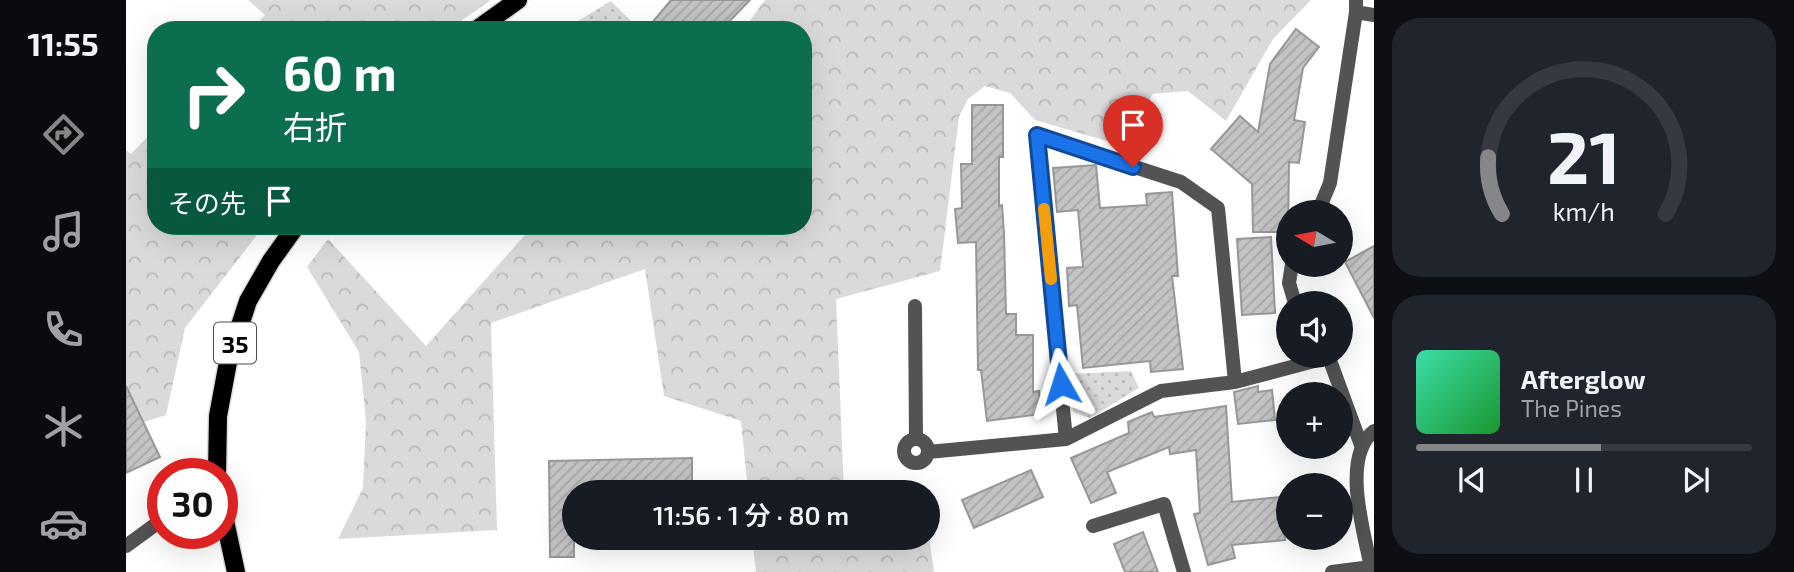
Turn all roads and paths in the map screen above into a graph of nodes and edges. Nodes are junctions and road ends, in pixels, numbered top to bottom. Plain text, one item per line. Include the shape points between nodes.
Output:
1 (518, 0) edge
2 (1356, 6) edge
3 (1374, 15) edge
4 (489, 21) edge
5 (1323, 200) edge
6 (290, 235) edge
7 (915, 306) dead end
8 (1285, 368) edge
9 (1332, 368) edge
10 (1235, 382) junction
11 (1374, 431) edge
12 (916, 439) junction
13 (1066, 439) junction
14 (1361, 445) junction
15 (928, 452) junction
16 (217, 458) edge
17 (1093, 526) dead end
18 (147, 531) edge
19 (126, 546) edge
20 (231, 549) edge
21 (1371, 569) edge
22 (236, 572) edge
23 (1184, 572) edge
24 (1332, 572) edge

1 - 4 main road
2 - 3 street
2 - 5 street via 1331,183
6 - 16 main road, 35 via 248,301 228,362 218,416
7 - 12 street
8 - 10 street
9 - 14 street
10 - 13 street via 1161,391
10 - 13 street via 1218,208 1181,183 1037,135
11 - 14 street
12 - 15 street via 925,443
12 - 15 street via 905,446 907,460 921,463
13 - 15 street
14 - 21 street via 1358,499
17 - 23 street via 1164,503
18 - 19 street
20 - 22 main road
21 - 24 street

